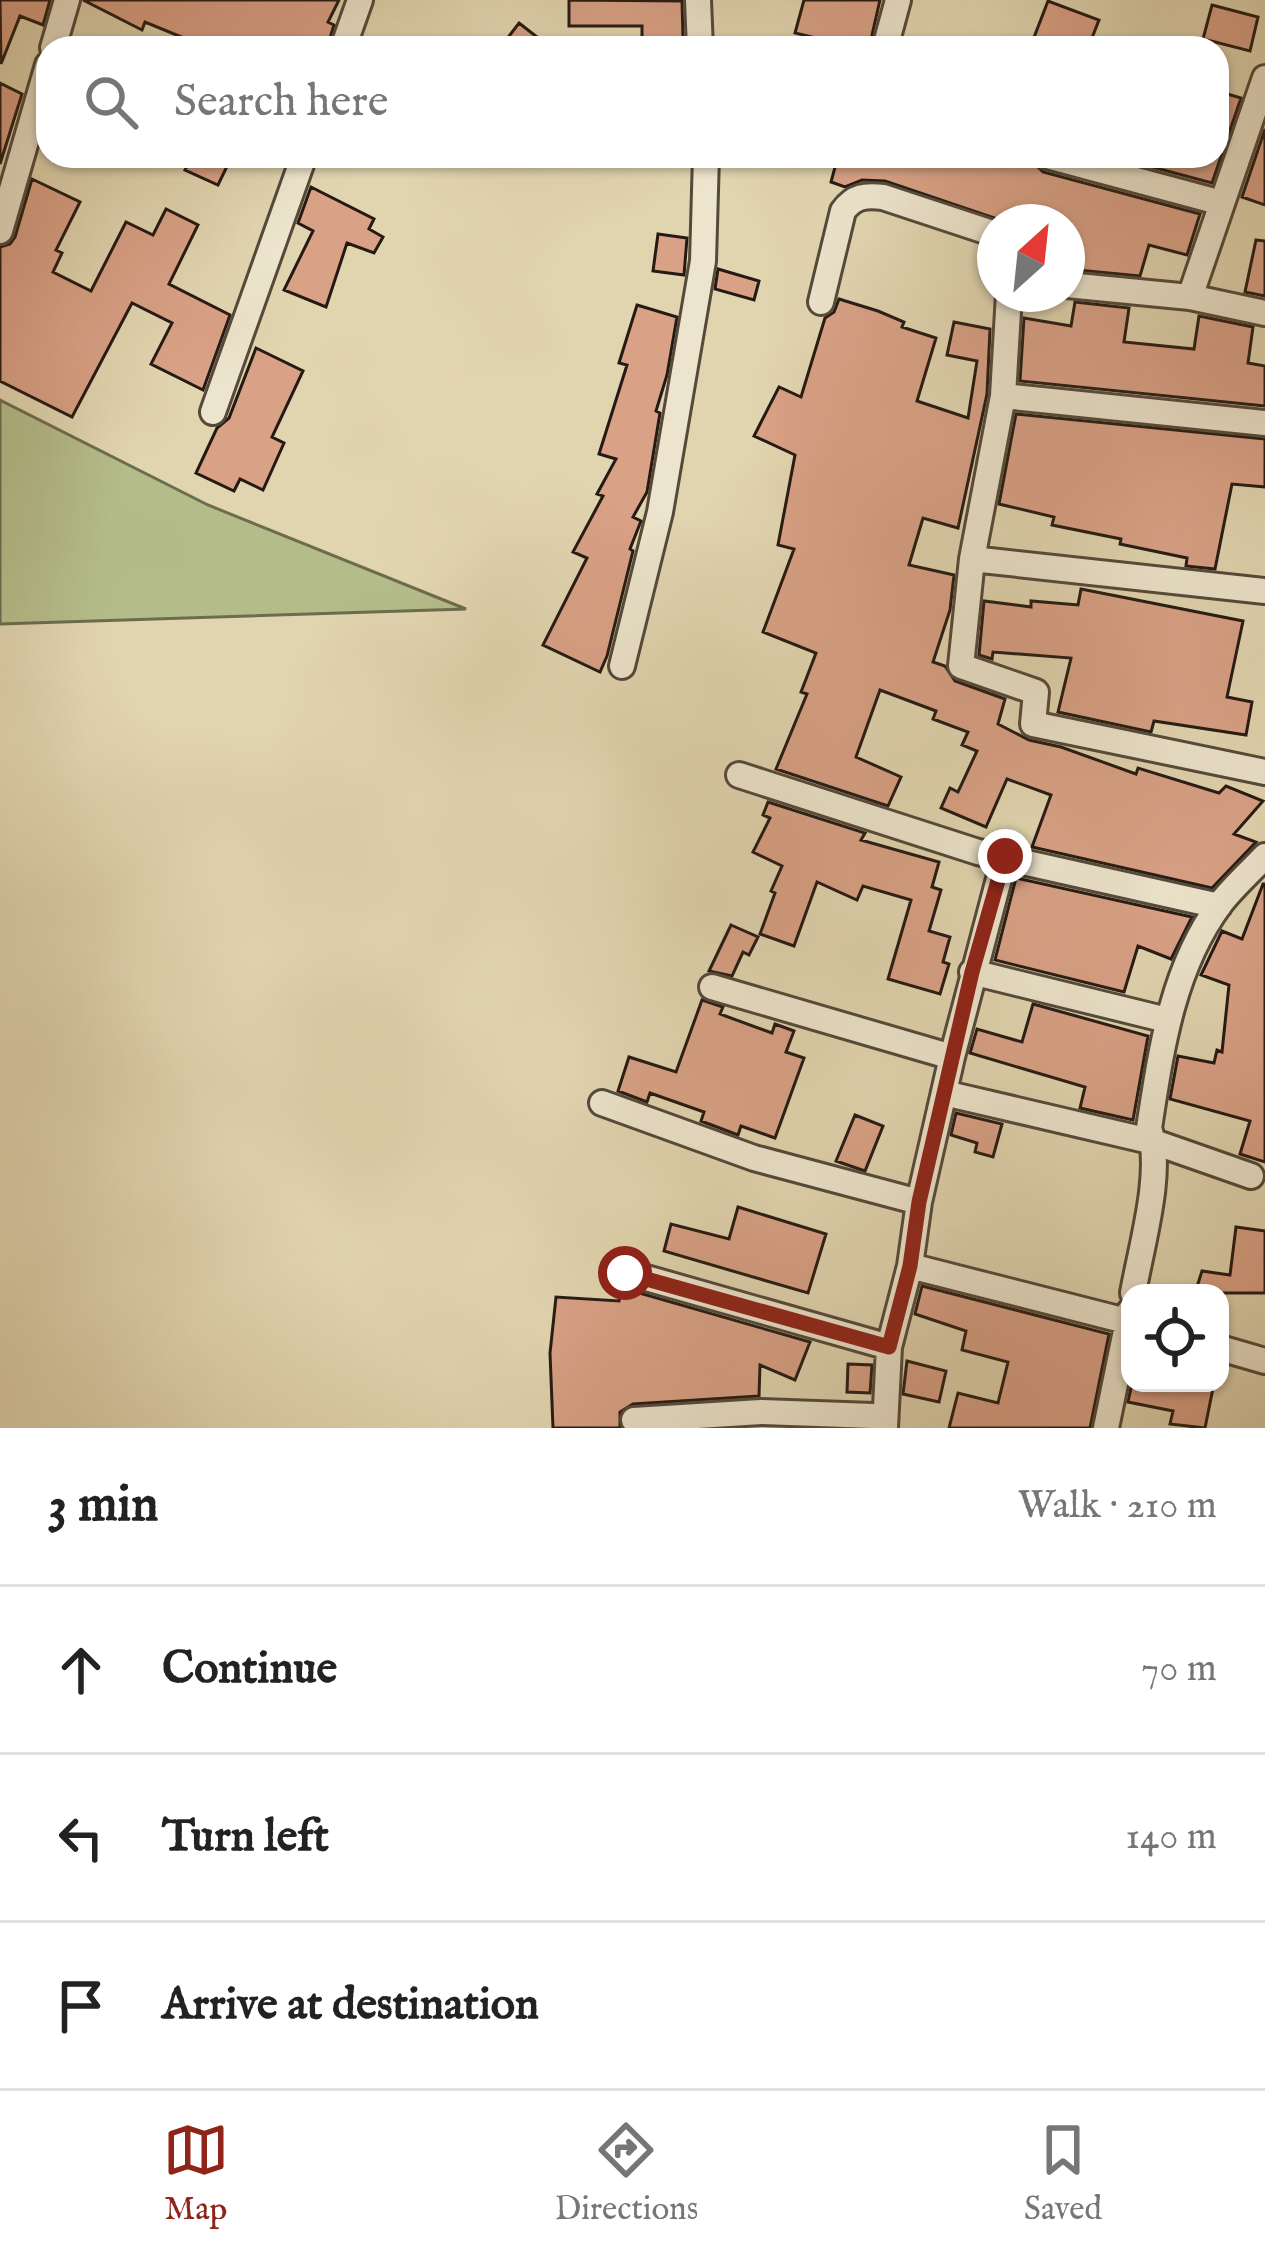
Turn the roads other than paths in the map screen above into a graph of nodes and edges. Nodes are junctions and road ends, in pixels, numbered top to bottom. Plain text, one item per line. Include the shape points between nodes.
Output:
1 (67, 0) edge
2 (360, 0) edge
3 (698, 0) edge
4 (898, 0) edge
5 (56, 36) edge
6 (347, 36) edge
7 (700, 36) edge
8 (888, 36) edge
9 (1265, 78) edge
10 (36, 106) edge
11 (300, 168) edge
12 (706, 168) edge
13 (1092, 168) edge
14 (1222, 203) junction
15 (977, 227) edge
16 (0, 231) edge
17 (1085, 287) edge
18 (1190, 297) junction
19 (821, 302) dead end
20 (1011, 312) edge
21 (1265, 313) edge
22 (1003, 396) junction
23 (213, 412) dead end
24 (1265, 423) edge
25 (972, 559) junction
26 (1265, 591) edge
27 (622, 666) dead end
28 (1265, 772) edge
29 (739, 776) dead end
30 (1005, 856) junction
31 (1265, 856) edge
32 (1219, 906) junction
33 (972, 972) junction
34 (712, 987) dead end
35 (1167, 1020) junction
36 (952, 1057) junction
37 (944, 1093) junction
38 (602, 1103) dead end
39 (1154, 1142) junction
40 (1251, 1176) dead end
41 (919, 1202) junction
42 (910, 1266) junction
43 (625, 1273) dead end
44 (1135, 1284) edge
45 (1121, 1316) edge
46 (889, 1347) junction
47 (1229, 1351) edge
48 (1121, 1359) edge
49 (1265, 1361) edge
50 (634, 1420) dead end
51 (883, 1428) edge
52 (1106, 1428) edge

1 - 5 street
2 - 6 street
3 - 7 street
4 - 8 street
9 - 14 street
10 - 16 street
11 - 23 street
12 - 27 street via 703,261 660,512
13 - 14 street
14 - 18 street
15 - 19 street via 883,196 852,200
17 - 18 street
18 - 21 street
20 - 22 street
22 - 24 street
22 - 25 street
25 - 26 street
25 - 28 street via 961,666 1036,692 1033,724
29 - 30 street
30 - 32 street
30 - 33 street
31 - 32 street
32 - 35 street
33 - 35 street
33 - 36 street
34 - 36 street
35 - 39 street via 1149,1128
36 - 37 street
37 - 39 street
37 - 41 street
38 - 41 street via 754,1158
39 - 40 street
39 - 44 street
41 - 42 street
42 - 45 street
42 - 46 street
43 - 46 street
46 - 51 street
47 - 49 street
48 - 52 street
50 - 51 street via 761,1412 873,1416

